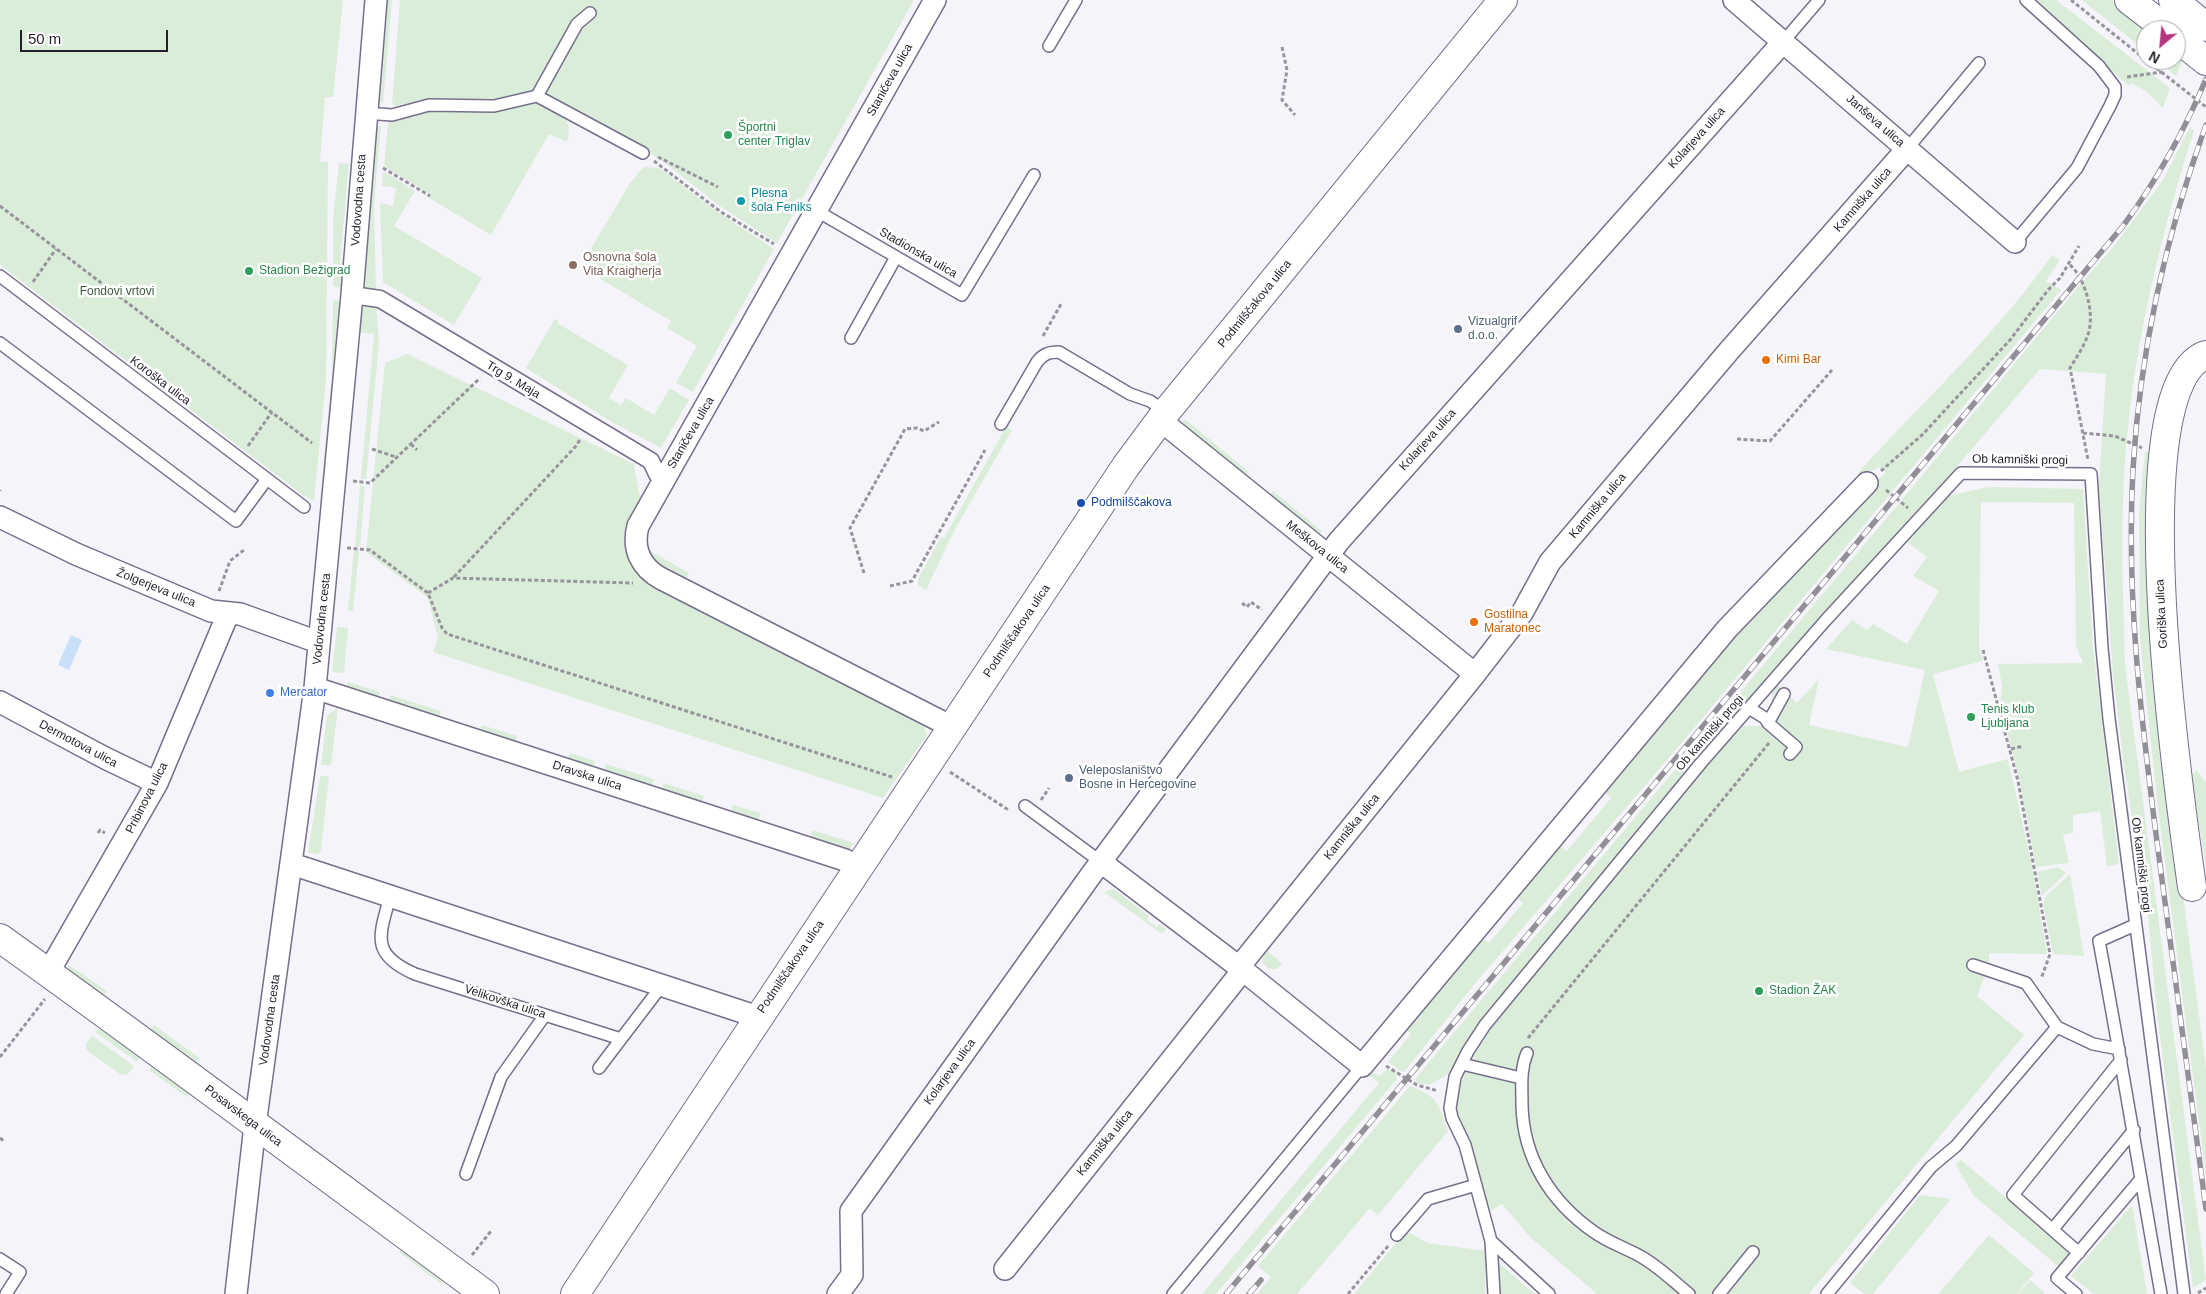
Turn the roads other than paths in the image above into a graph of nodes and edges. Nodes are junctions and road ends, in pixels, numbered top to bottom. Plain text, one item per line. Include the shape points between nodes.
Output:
1 (376, 0) edge
2 (935, 0) edge
3 (1076, 0) edge
4 (1503, 0) edge
5 (1734, 0) edge
6 (1819, 0) edge
7 (2026, 0) edge
8 (2129, 0) edge
9 (2173, 0) edge
10 (590, 13) dead end
11 (2155, 20) edge
12 (2206, 27) edge
13 (1783, 42) junction
14 (2186, 45) edge
15 (1048, 46) dead end
16 (2206, 61) edge
17 (1979, 63) dead end
18 (538, 96) junction
19 (365, 113) junction
20 (1907, 149) junction
21 (643, 153) road end
22 (1034, 174) dead end
23 (817, 211) junction
24 (2015, 242) joint
25 (896, 257) junction
26 (0, 276) edge
27 (352, 295) junction
28 (851, 338) dead end
29 (0, 343) edge
30 (2206, 355) edge
31 (1163, 416) junction
32 (1001, 424) dead end
33 (267, 479) junction
34 (665, 479) junction
35 (1867, 482) road end
36 (304, 507) dead end
37 (0, 517) edge
38 (1328, 556) junction
39 (228, 614) junction
40 (318, 642) junction
41 (1475, 674) junction
42 (315, 688) junction
43 (1784, 694) dead end
44 (0, 702) edge
45 (1749, 708) junction
46 (1768, 723) junction
47 (952, 726) junction
48 (1790, 754) dead end
49 (157, 783) junction
50 (1025, 806) road end
51 (1101, 862) junction
52 (292, 864) junction
53 (859, 867) junction
54 (2192, 887) dead end
55 (390, 896) junction
56 (2135, 925) junction
57 (0, 938) edge
58 (1973, 965) dead end
59 (1241, 968) junction
60 (663, 984) junction
61 (46, 986) junction
62 (545, 1015) junction
63 (758, 1017) junction
64 (2057, 1027) junction
65 (621, 1039) junction
66 (1527, 1053) road end
67 (2120, 1054) junction
68 (1366, 1062) junction
69 (1462, 1064) junction
70 (600, 1068) dead end
71 (1521, 1078) junction
72 (256, 1125) junction
73 (2134, 1130) junction
74 (466, 1174) dead end
75 (2140, 1180) junction
76 (1476, 1185) junction
77 (2053, 1229) junction
78 (1397, 1235) road end
79 (1491, 1241) junction
80 (1753, 1252) dead end
81 (2079, 1253) junction
82 (0, 1259) edge
83 (1004, 1269) dead end
84 (6, 1294) edge
85 (236, 1294) edge
86 (485, 1294) edge
87 (574, 1294) edge
88 (838, 1294) edge
89 (1173, 1294) edge
90 (1494, 1294) edge
91 (1549, 1294) edge
92 (1689, 1294) edge
93 (1719, 1294) edge
94 (1826, 1294) edge
95 (2076, 1294) edge
96 (2161, 1294) edge
97 (2184, 1294) edge

1 - 19 street, Vodovodna cesta
2 - 23 street, Staničeva ulica
3 - 15 lane
4 - 31 street, Podmilščakova ulica
5 - 13 street, Janševa ulica
6 - 13 lane
7 - 24 lane via 2099,66 2115,87 2115,95 2077,168
8 - 11 street
9 - 12 street
10 - 18 lane via 577,24
13 - 20 street, Janševa ulica
13 - 38 street, Kolarjeva ulica
14 - 16 street
17 - 20 lane, Kamniška ulica
18 - 19 lane via 494,106 429,105 392,114
18 - 21 lane
19 - 27 street, Vodovodna cesta
20 - 24 street, Janševa ulica
20 - 41 street, Kamniška ulica via 1728,352 1550,562 1522,613
22 - 25 lane, Stadionska ulica via 962,295
23 - 25 lane, Stadionska ulica
23 - 34 street, Staničeva ulica
25 - 28 lane
26 - 33 lane, Koroška ulica
27 - 34 street, Trg 9. Maja via 380,299 651,461 657,474
27 - 40 street, Vodovodna cesta via 330,546
29 - 33 lane via 236,521
30 - 54 street, Goriška ulica via 2193,361 2182,375 2172,409 2164,454 2160,534 2162,630
31 - 32 lane via 1150,401 1130,394 1059,352 1050,352 1037,362
31 - 38 street, Meškova ulica
31 - 47 street, Podmilščakova ulica
33 - 36 lane, Koroška ulica
34 - 47 street, Staničeva ulica via 638,526 636,540 640,559 646,568
35 - 68 street via 1727,630
37 - 39 street, Žolgerjeva ulica via 139,582
38 - 41 street, Meškova ulica
38 - 51 street, Kolarjeva ulica
39 - 40 street, Žolgerjeva ulica via 240,614
39 - 49 street, Pribinova ulica
40 - 42 street, Vodovodna cesta
41 - 59 street, Kamniška ulica
42 - 52 street, Vodovodna cesta
42 - 53 street, Dravska ulica
43 - 46 lane
44 - 49 street, Dermotova ulica
45 - 46 lane
45 - 56 lane, Ob kamniški progi via 1962,472 2091,474 2102,648
45 - 69 lane, Ob kamniški progi via 1485,1025
46 - 48 lane via 1796,747
47 - 53 street, Podmilščakova ulica
49 - 61 street, Pribinova ulica
50 - 51 lane
51 - 59 street
51 - 88 street, Kolarjeva ulica via 851,1211 852,1275
52 - 55 street
52 - 72 street, Vodovodna cesta
53 - 63 street, Podmilščakova ulica
55 - 60 street
55 - 62 lane, Velikovška ulica via 380,940 385,952 401,967
56 - 67 lane via 2098,941
56 - 97 lane, Ob kamniški progi
57 - 61 street, Posavskega ulica
58 - 64 lane via 2026,983
59 - 68 street
59 - 83 street, Kamniška ulica
60 - 63 street
60 - 65 lane
61 - 72 street, Posavskega ulica
62 - 65 lane, Velikovška ulica
62 - 74 lane via 502,1077
63 - 87 street, Podmilščakova ulica
64 - 67 lane
64 - 94 lane via 1956,1146 1931,1167
65 - 70 lane
66 - 71 lane via 1522,1063
67 - 73 lane
67 - 77 lane via 2013,1195
68 - 89 lane
69 - 71 lane
69 - 76 lane, Ob kamniški progi via 1450,1108 1465,1144
71 - 92 lane via 1517,1112 1537,1171 1563,1204 1593,1232 1639,1255
72 - 85 street, Vodovodna cesta
72 - 86 street, Posavskega ulica
73 - 75 lane
73 - 77 lane
75 - 81 lane
75 - 96 lane
76 - 78 lane via 1428,1199
76 - 79 lane, Ob kamniški progi
77 - 81 lane
79 - 90 lane, Ob kamniški progi
79 - 91 lane
80 - 93 lane
81 - 95 lane via 2057,1278
82 - 84 lane via 20,1272

